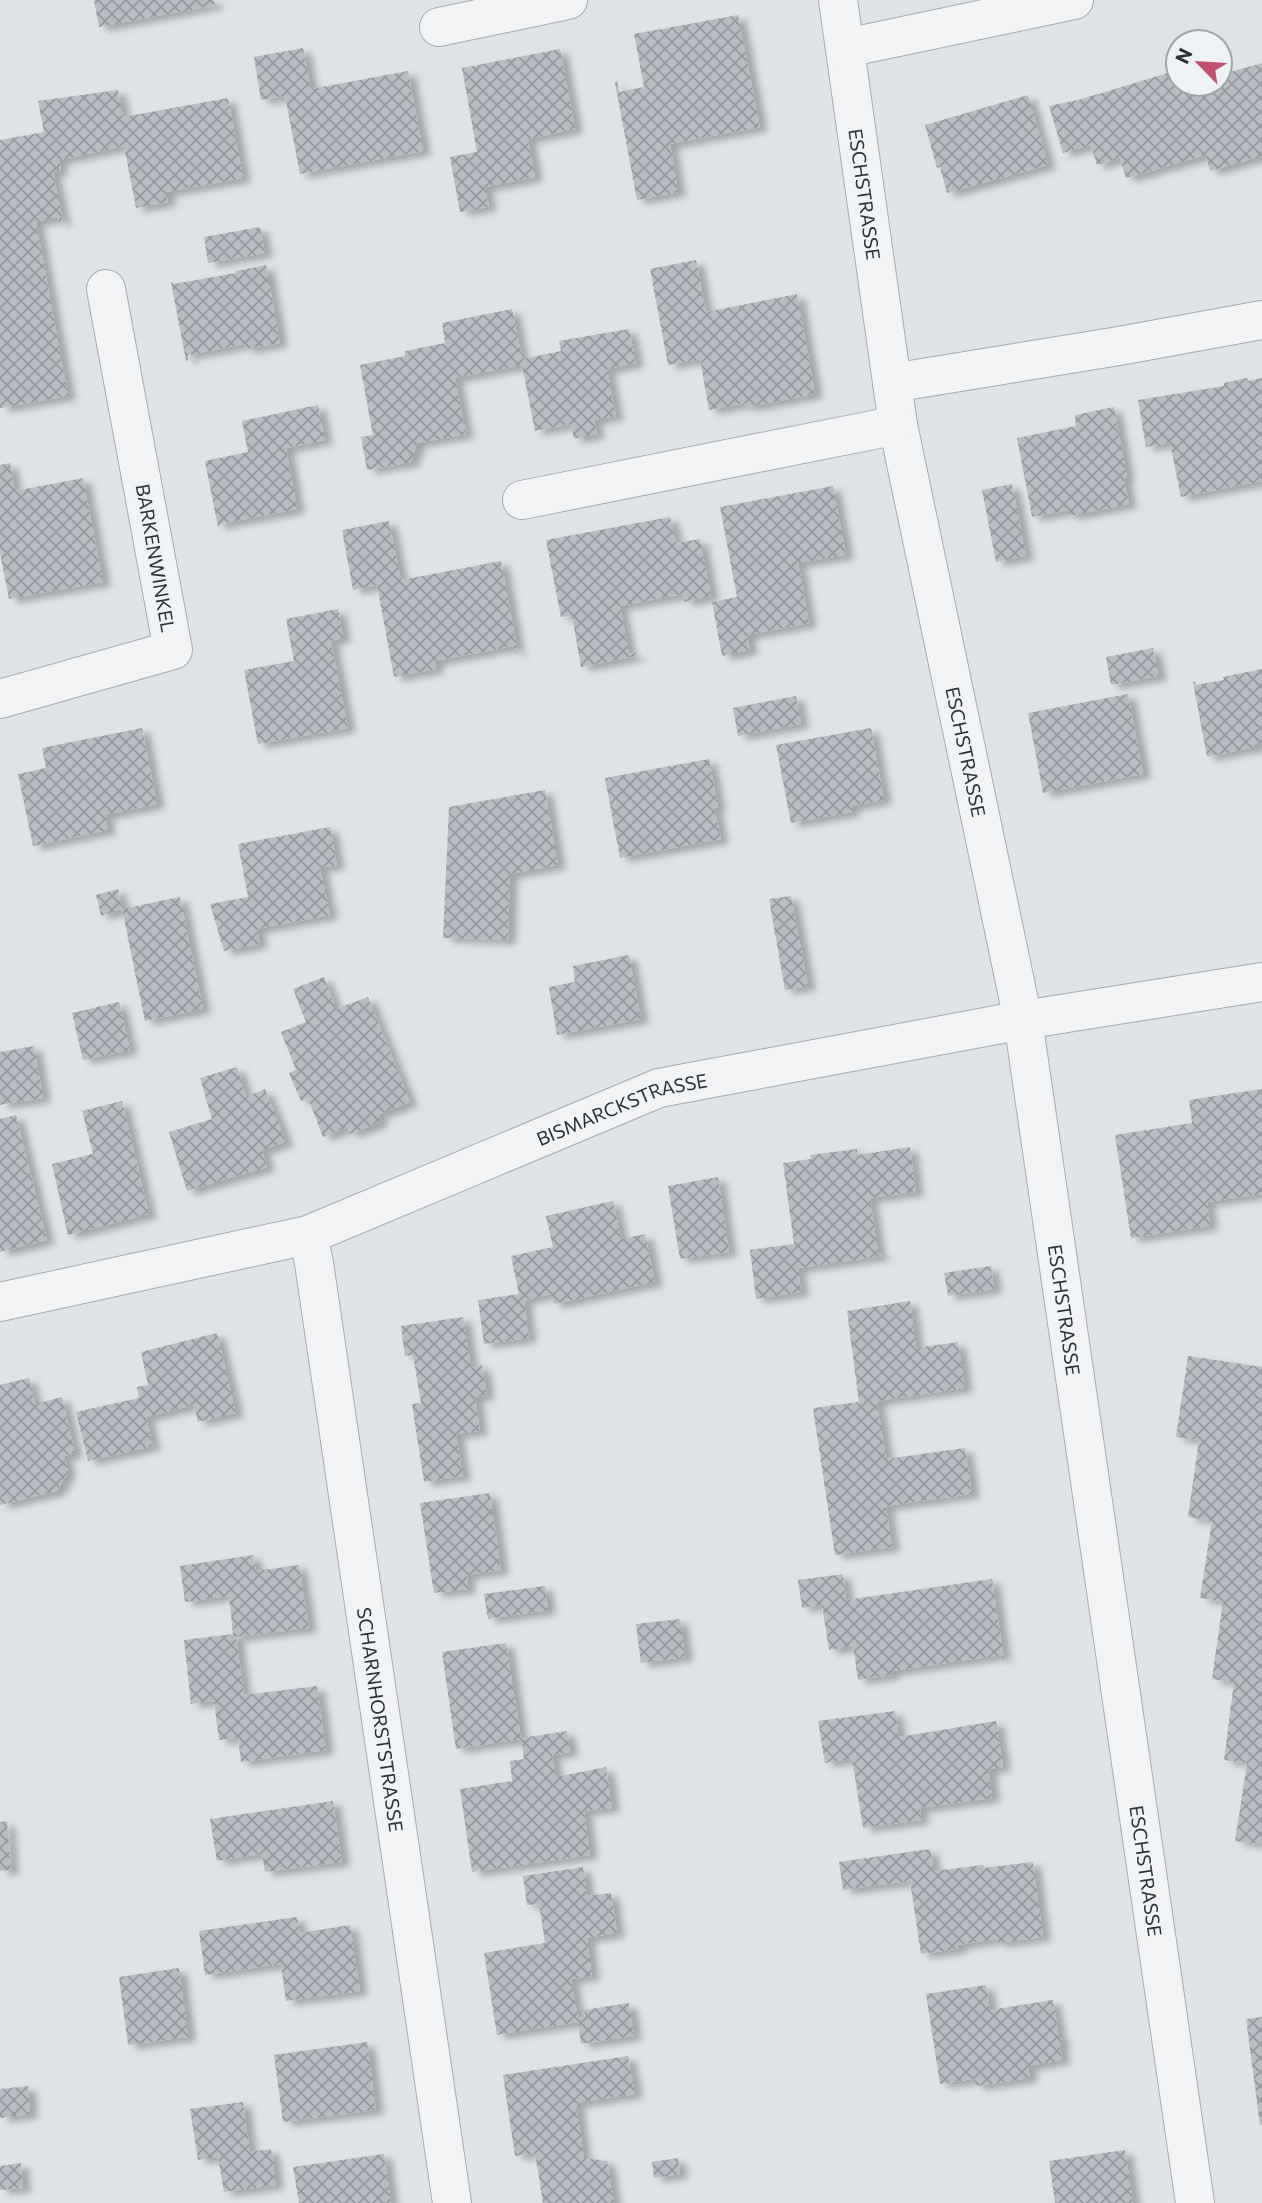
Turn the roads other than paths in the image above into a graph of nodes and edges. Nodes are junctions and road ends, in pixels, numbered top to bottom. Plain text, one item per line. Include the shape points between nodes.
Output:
1 (568, 0) edge
2 (838, 0) edge
3 (1074, 0) edge
4 (439, 27) dead end
5 (846, 48) junction
6 (106, 289) dead end
7 (1262, 320) edge
8 (892, 383) junction
9 (898, 425) junction
10 (522, 500) dead end
11 (0, 699) edge
12 (1262, 982) edge
13 (1023, 1020) junction
14 (308, 1235) junction
15 (0, 1301) edge
16 (452, 2203) edge
17 (1195, 2203) edge

1 - 4 street
2 - 5 street, ESCHSTRASSE
3 - 5 street
5 - 8 street, ESCHSTRASSE
6 - 11 street, BARKENWINKEL via 173,650
7 - 8 street
8 - 9 street, ESCHSTRASSE
9 - 10 street
9 - 13 street, ESCHSTRASSE
12 - 13 street, BISMARCKSTRASSE
13 - 14 street, BISMARCKSTRASSE via 659,1088
13 - 17 street, ESCHSTRASSE
14 - 15 street, BISMARCKSTRASSE
14 - 16 street, SCHARNHORSTSTRASSE

